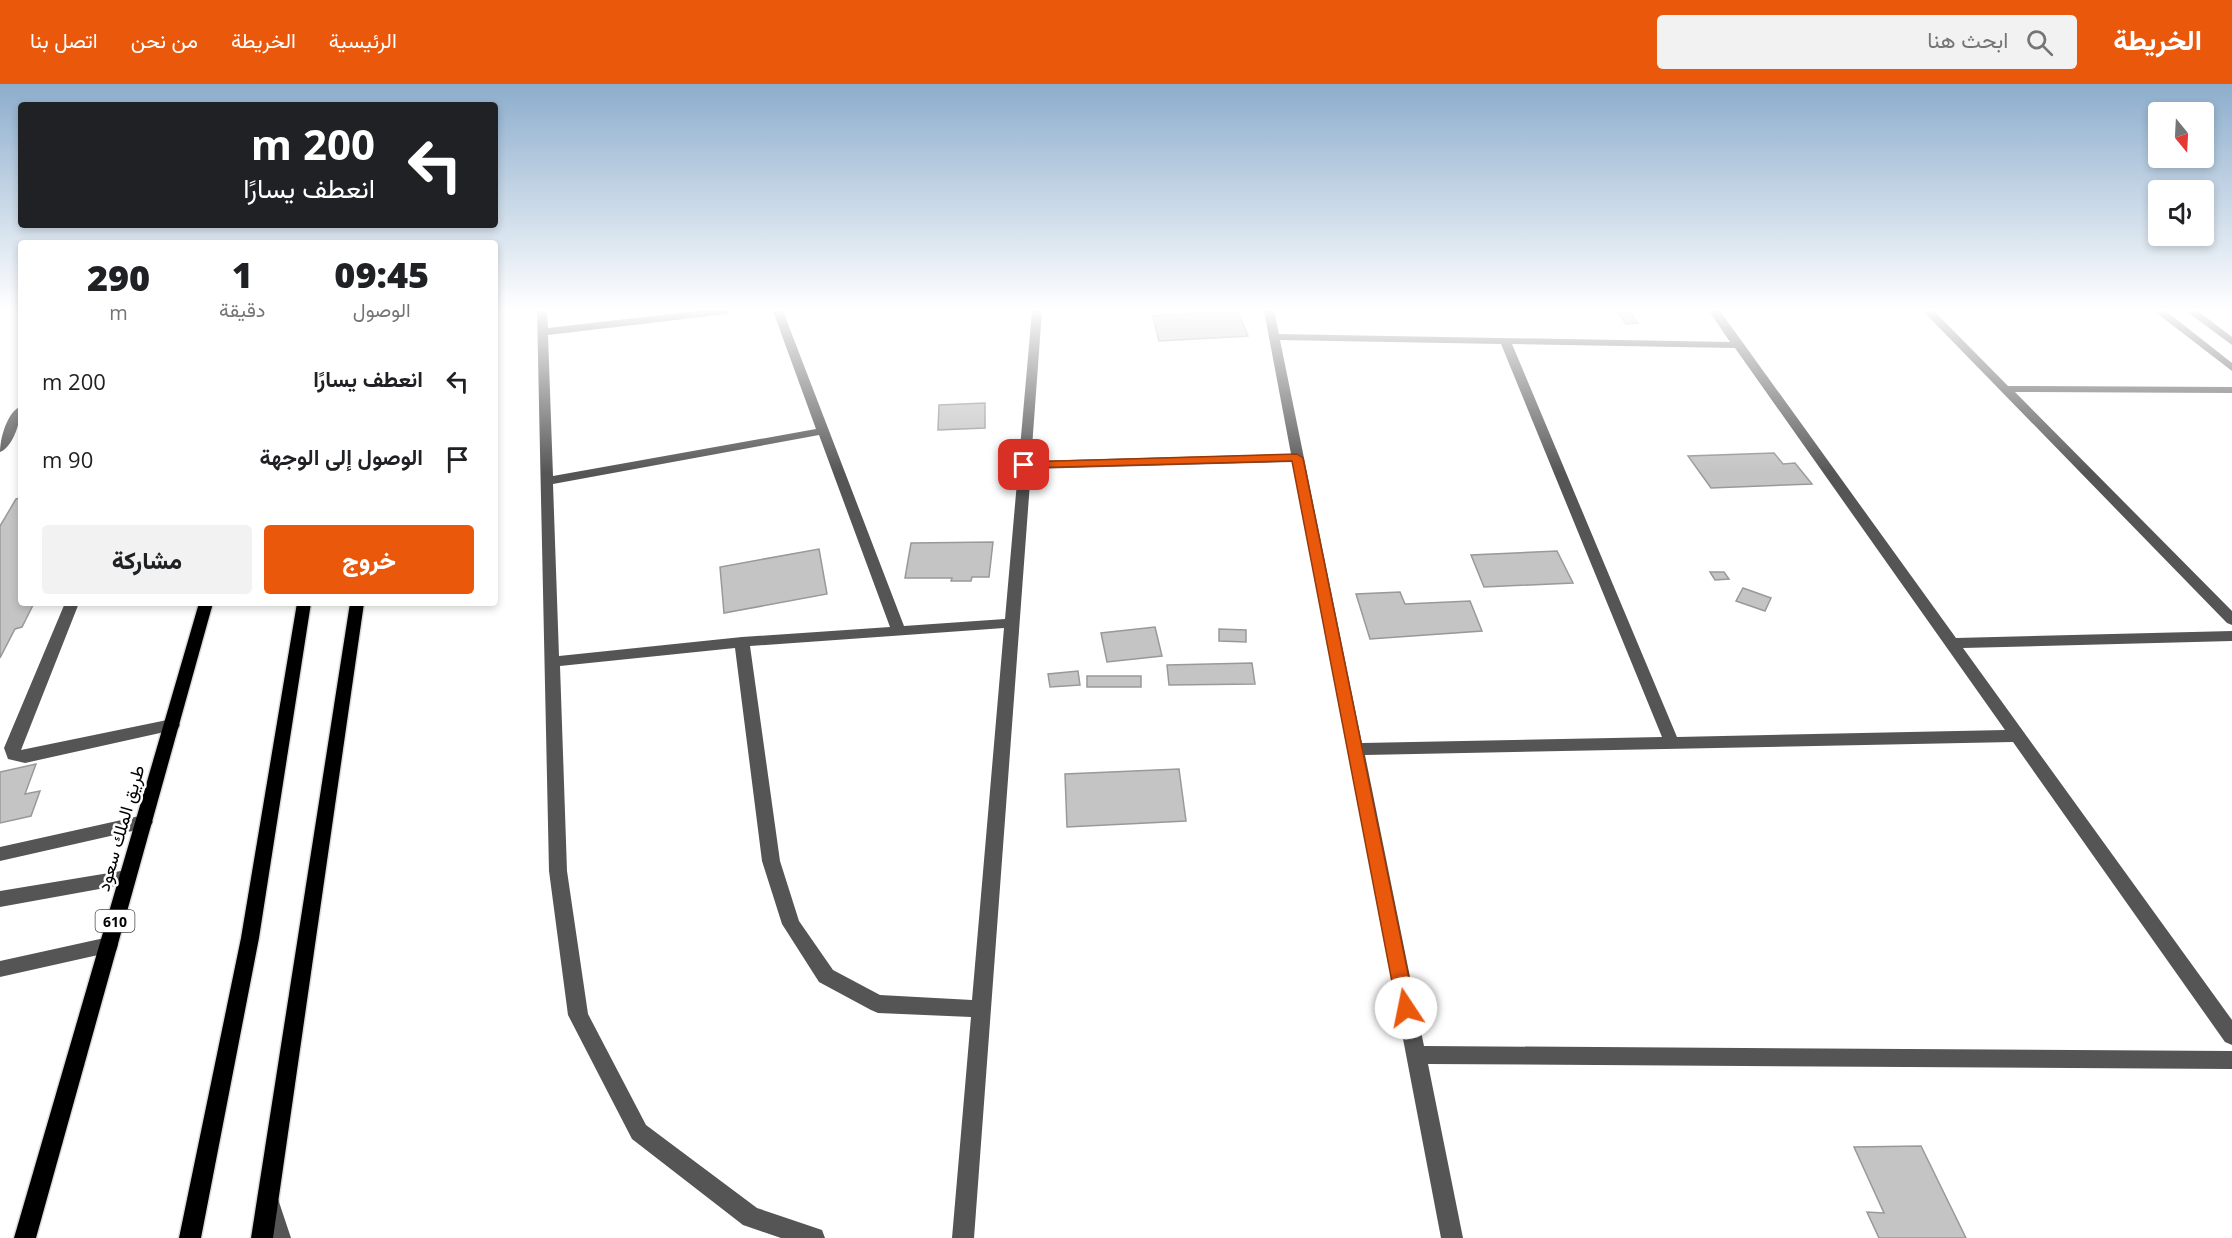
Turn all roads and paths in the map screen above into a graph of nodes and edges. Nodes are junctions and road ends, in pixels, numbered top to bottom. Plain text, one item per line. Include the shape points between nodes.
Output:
1 (544, 365) edge
2 (798, 365) edge
3 (1032, 365) edge
4 (1279, 365) edge
5 (1515, 365) edge
6 (1750, 365) edge
7 (1981, 365) edge
8 (2005, 389) junction
9 (2232, 390) edge
10 (18, 415) edge
11 (823, 430) junction
12 (2, 442) edge
13 (1297, 458) junction
14 (1024, 465) junction
15 (547, 481) junction
16 (71, 606) edge
17 (205, 606) edge
18 (304, 606) edge
19 (357, 606) edge
20 (2232, 620) edge
21 (1012, 624) junction
22 (899, 631) junction
23 (2232, 636) edge
24 (742, 642) junction
25 (1950, 643) junction
26 (552, 662) junction
27 (172, 725) junction
28 (2017, 736) junction
29 (1672, 743) junction
30 (1355, 749) junction
31 (144, 822) junction
32 (0, 854) edge
33 (127, 877) junction
34 (0, 899) edge
35 (109, 945) junction
36 (0, 969) edge
37 (981, 1009) junction
38 (2232, 1036) edge
39 (1416, 1055) junction
40 (2232, 1060) edge
41 (268, 1202) junction
42 (25, 1238) edge
43 (190, 1238) edge
44 (262, 1238) edge
45 (280, 1238) edge
46 (814, 1238) edge
47 (963, 1238) edge
48 (1452, 1238) edge

1 - 15 street
2 - 11 street
3 - 14 street
4 - 13 street
5 - 29 street
6 - 25 street
7 - 8 street
8 - 9 street
8 - 20 street
10 - 12 street
11 - 15 street
11 - 22 street
13 - 14 street
13 - 30 street
14 - 21 street
15 - 26 street
16 - 27 street via 12,748 14,755 25,757
17 - 27 main road, طريق الملك سعود / 610
18 - 43 main road via 250,938
19 - 41 main road
21 - 22 street
21 - 37 street
22 - 24 street
23 - 25 street
24 - 26 street
24 - 37 street via 771,861 791,924 826,976 878,1004
25 - 28 street
26 - 46 street via 558,871 578,1015 639,1131 751,1218
27 - 31 main road, طريق الملك سعود / 610
28 - 29 street
28 - 38 street
29 - 30 street
30 - 39 street
31 - 32 street
31 - 33 main road, طريق الملك سعود / 610
33 - 34 street
33 - 35 main road, طريق الملك سعود / 610
35 - 36 street
35 - 42 main road, طريق الملك سعود / 610
37 - 47 street
39 - 40 street
39 - 48 street
41 - 44 main road
41 - 45 street

